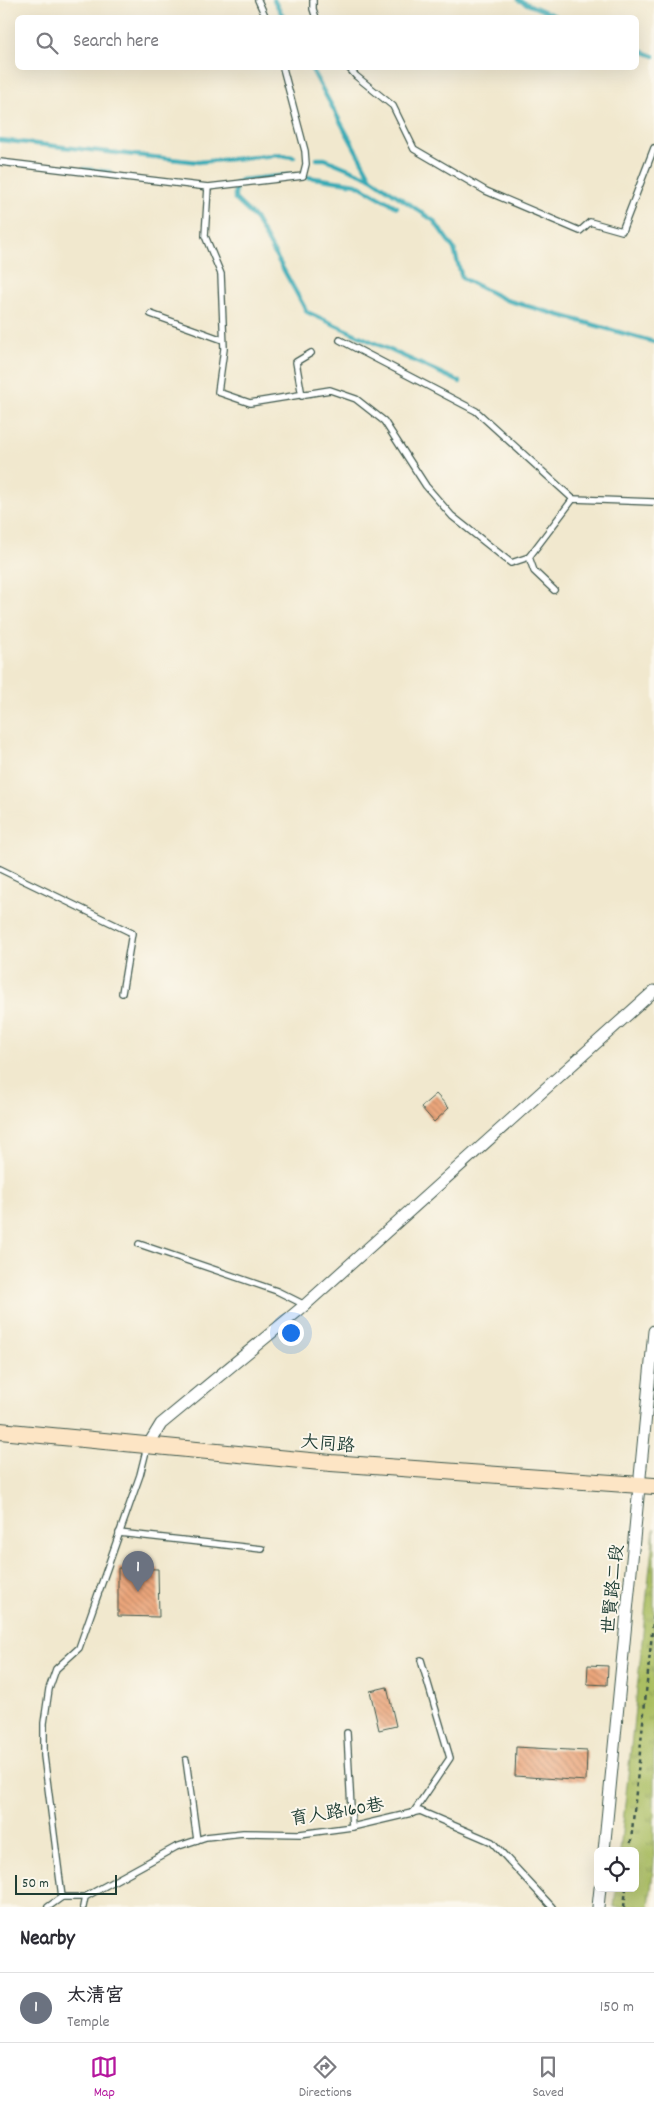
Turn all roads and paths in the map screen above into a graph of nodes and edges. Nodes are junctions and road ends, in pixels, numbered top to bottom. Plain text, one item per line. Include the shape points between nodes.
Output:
1 (258, 0) edge
2 (313, 0) edge
3 (265, 15) edge
4 (315, 15) edge
5 (284, 70) edge
6 (351, 70) edge
7 (654, 148) edge
8 (0, 162) edge
9 (208, 187) junction
10 (151, 314) dead end
11 (223, 340) junction
12 (340, 340) dead end
13 (311, 352) dead end
14 (302, 396) junction
15 (573, 498) junction
16 (654, 502) edge
17 (528, 557) junction
18 (554, 590) dead end
19 (0, 869) edge
20 (654, 991) edge
21 (122, 993) dead end
22 (139, 1244) dead end
23 (305, 1305) junction
24 (654, 1331) edge
25 (0, 1431) edge
26 (147, 1447) junction
27 (647, 1485) edge
28 (119, 1533) junction
29 (262, 1549) dead end
30 (654, 1612) edge
31 (421, 1660) dead end
32 (347, 1733) dead end
33 (186, 1760) dead end
34 (413, 1813) junction
35 (352, 1827) junction
36 (197, 1840) junction
37 (604, 1847) edge
38 (630, 1847) edge
39 (600, 1892) edge
40 (626, 1892) edge
41 (62, 1897) junction
42 (85, 1897) junction
43 (48, 1907) edge
44 (83, 1907) edge
45 (552, 1907) edge
46 (598, 1907) edge
47 (624, 1907) edge

1 - 3 lane
2 - 4 lane
5 - 9 lane via 305,151 303,176
6 - 7 lane via 393,106 414,149 486,191 580,231 590,222 622,231
8 - 9 lane
9 - 11 lane via 205,236 221,274
10 - 11 lane
11 - 14 lane via 218,392 250,403
12 - 15 lane via 476,411
13 - 14 lane via 296,362
14 - 17 lane via 330,390 356,399 384,422 426,486 452,516 511,563
15 - 16 lane
15 - 17 lane
17 - 18 lane via 534,571
19 - 21 lane via 132,933
20 - 23 street
22 - 23 lane via 277,1290
23 - 26 street via 161,1424
24 - 27 street, 世賢路二段
25 - 26 street, 大同路
26 - 27 street, 大同路
26 - 28 lane
27 - 37 street, 世賢路二段
28 - 29 lane
28 - 41 lane via 79,1648 56,1669 49,1689 44,1756
30 - 38 path
31 - 34 lane via 450,1758
32 - 35 lane
33 - 36 lane
34 - 35 lane, 育人路160巷
34 - 45 lane, 育人路160巷 via 420,1812 492,1842
35 - 36 lane, 育人路160巷 via 300,1834 243,1834
36 - 42 lane, 育人路160巷 via 176,1847
39 - 46 street
40 - 47 path
41 - 42 lane
41 - 43 lane
42 - 44 lane

